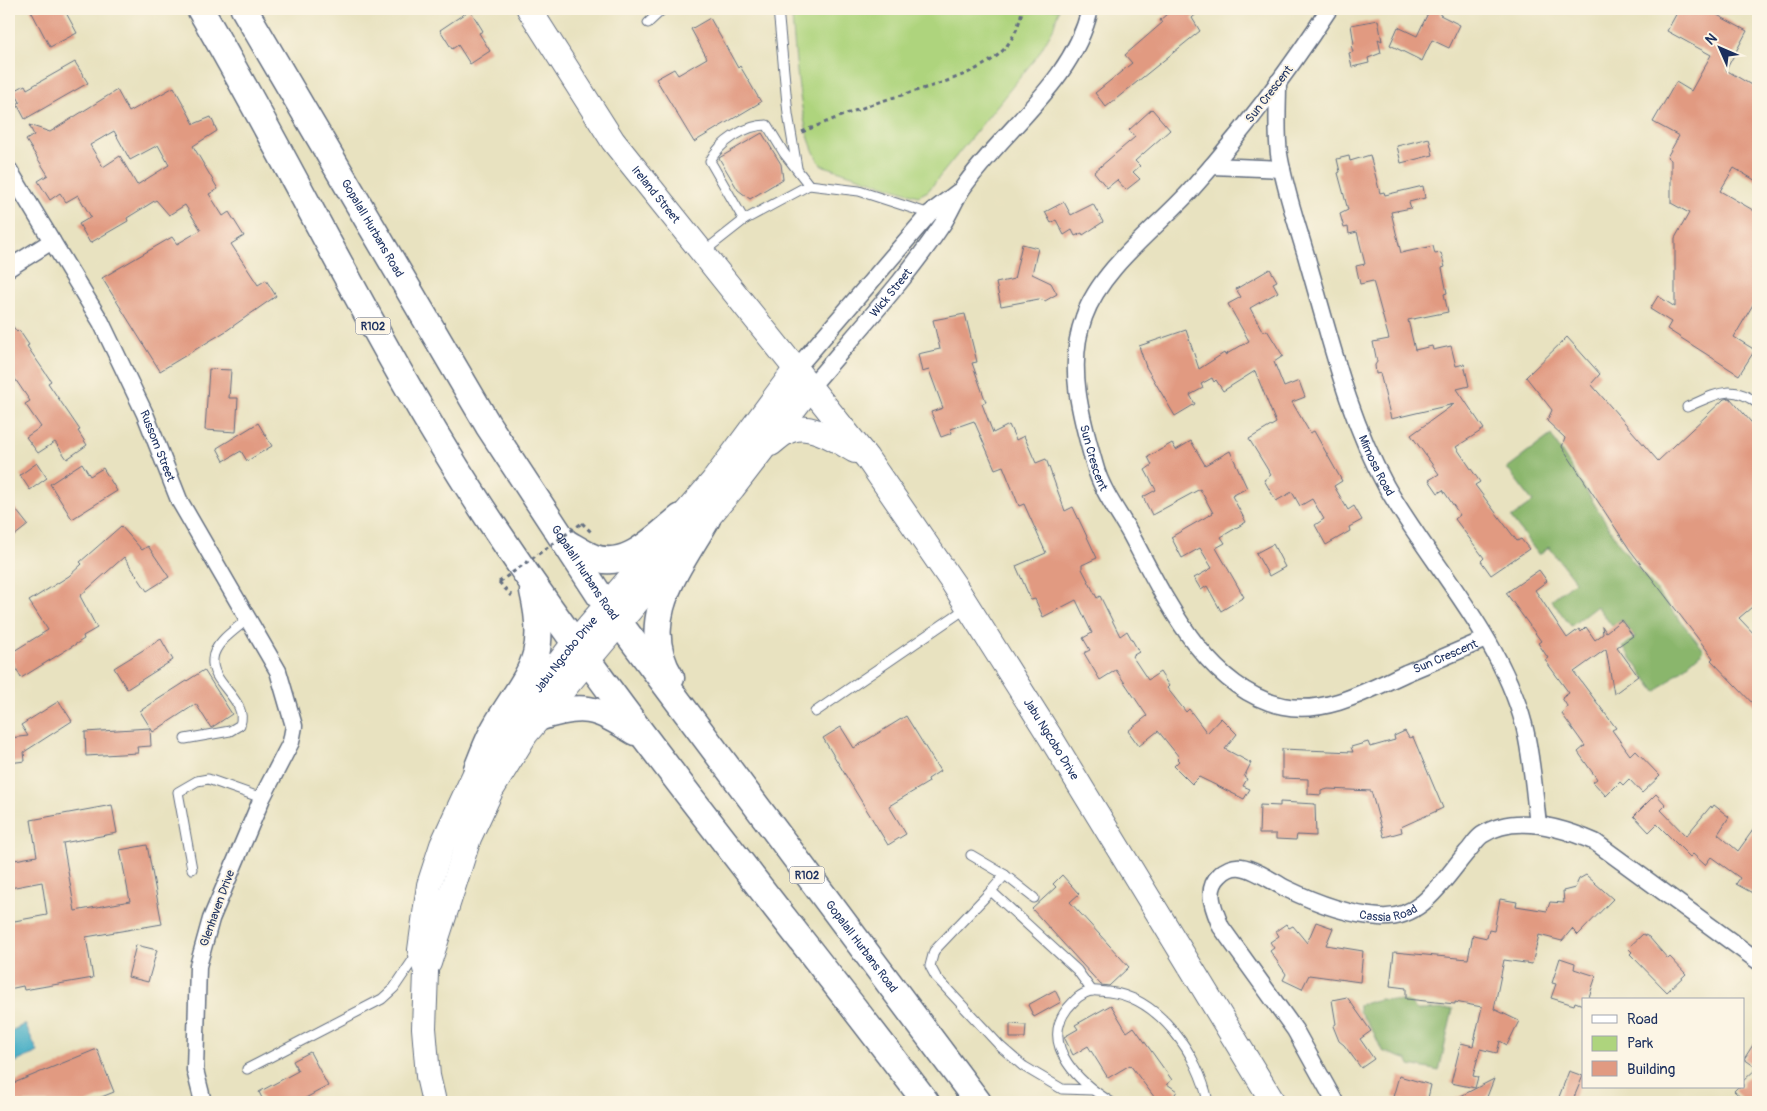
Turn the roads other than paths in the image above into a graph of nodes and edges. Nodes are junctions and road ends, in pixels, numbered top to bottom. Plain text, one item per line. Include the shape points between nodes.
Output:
1 (200, 9) edge
2 (244, 9) edge
3 (529, 9) edge
4 (663, 9) edge
5 (778, 9) edge
6 (1090, 9) edge
7 (1329, 9) edge
8 (648, 23) dead end
9 (1278, 82) junction
10 (1212, 166) junction
11 (1282, 169) junction
12 (9, 170) edge
13 (797, 170) junction
14 (809, 185) junction
15 (962, 189) junction
16 (929, 214) junction
17 (744, 220) junction
18 (944, 222) junction
19 (52, 241) junction
20 (702, 253) junction
21 (9, 268) edge
22 (795, 370) junction
23 (810, 388) junction
24 (1758, 404) edge
25 (1687, 407) dead end
26 (756, 457) junction
27 (867, 458) junction
28 (681, 517) junction
29 (707, 519) junction
30 (564, 542) junction
31 (530, 578) junction
32 (968, 607) junction
33 (613, 614) junction
34 (249, 618) junction
35 (1486, 639) junction
36 (581, 653) junction
37 (816, 712) dead end
38 (538, 718) junction
39 (294, 726) joint
40 (644, 737) junction
41 (185, 739) dead end
42 (718, 754) junction
43 (477, 769) junction
44 (262, 798) junction
45 (1538, 824) junction
46 (970, 855) dead end
47 (192, 869) dead end
48 (1006, 875) junction
49 (991, 892) junction
50 (1034, 898) dead end
51 (420, 950) junction
52 (1758, 961) edge
53 (426, 972) junction
54 (1092, 991) junction
55 (247, 1068) dead end
56 (1092, 1090) junction
57 (203, 1102) edge
58 (434, 1102) edge
59 (926, 1102) edge
60 (978, 1102) edge
61 (1111, 1102) edge
62 (1208, 1102) edge
63 (1273, 1102) edge
64 (1335, 1102) edge

1 - 31 main road, R102 via 348,281 438,438 499,536
2 - 30 main road, Gopalall Hurbans Road / R102 via 488,425
3 - 20 main road, Ireland Street via 613,141
4 - 8 lane
5 - 13 lane
6 - 15 street, Wick Street via 1086,27 1072,56
7 - 9 street, Sun Crescent
9 - 10 street, Sun Crescent
9 - 11 street, Mimosa Road via 1277,130
10 - 11 street
10 - 35 street, Sun Crescent via 1101,285 1083,318 1076,354 1077,389 1095,469 1165,598 1202,653 1227,676 1251,694 1296,708 1330,704 1351,697
11 - 35 street, Mimosa Road via 1342,380 1364,439 1385,484
12 - 19 street, Russom Street
13 - 14 lane
13 - 17 lane via 767,125 755,125 717,148 710,161
14 - 16 lane via 859,191
14 - 17 lane
15 - 16 street, Wick Street
15 - 18 street, Wick Street
16 - 18 lane
16 - 22 street, Wick Street
17 - 20 lane
18 - 23 street, Wick Street via 906,274
19 - 21 street
19 - 34 street, Russom Street via 101,322 145,414 179,500
20 - 22 main road, Ireland Street
22 - 23 main road, Jabu Ngcobo Drive
22 - 28 main road, Jabu Ngcobo Drive via 713,481
23 - 26 main road, Jabu Ngcobo Drive
23 - 27 main road, Jabu Ngcobo Drive
24 - 25 lane via 1742,394 1727,391
26 - 27 main road via 787,431 798,429 823,432
26 - 29 main road, Jabu Ngcobo Drive
27 - 32 main road, Jabu Ngcobo Drive
28 - 30 main road via 637,552 621,559 594,558
28 - 33 main road, Jabu Ngcobo Drive
29 - 33 main road, Jabu Ngcobo Drive
29 - 42 main road via 663,595 657,617 661,662
30 - 33 main road, Gopalall Hurbans Road / R102
31 - 36 main road, R102
31 - 43 main road via 540,634 537,656 522,688 495,728
32 - 37 lane
32 - 63 main road, Jabu Ngcobo Drive via 1052,738
33 - 36 main road, Jabu Ngcobo Drive
33 - 42 main road, Gopalall Hurbans Road / R102
34 - 39 street, Russom Street via 278,671
34 - 41 lane via 218,647 213,659 216,672 241,709 243,718 240,725 230,731
35 - 45 street, Mimosa Road via 1503,670 1524,724
36 - 38 main road, Jabu Ngcobo Drive
36 - 40 main road, R102
36 - 43 main road, Jabu Ngcobo Drive
38 - 40 main road via 577,708 593,710
38 - 53 main road, Jabu Ngcobo Drive via 491,791 469,838
39 - 44 street, Glenhaven Drive via 291,742
40 - 59 main road, R102
42 - 60 main road, Gopalall Hurbans Road / R102
43 - 51 main road, Jabu Ngcobo Drive via 442,845 429,884
44 - 47 lane via 208,779 197,781 178,792
44 - 57 street, Glenhaven Drive via 211,919 198,966 195,1070
45 - 52 street, Cassia Road via 1565,829 1595,842
45 - 64 street, Cassia Road via 1497,828 1482,836 1436,892 1404,914 1380,917 1334,907 1240,867 1225,869 1216,879 1211,892 1213,908 1222,927 1295,1030
46 - 48 lane
48 - 49 lane
48 - 50 lane
49 - 54 lane via 1077,970
49 - 56 lane via 934,951 930,966 936,977 1001,1047 1023,1066 1062,1089
51 - 53 main road, Jabu Ngcobo Drive
51 - 55 lane via 394,988 382,999
53 - 58 main road, Jabu Ngcobo Drive via 424,1028
54 - 56 lane via 1078,996 1059,1020 1057,1042 1072,1069
54 - 62 lane via 1138,1000 1158,1016 1192,1059
56 - 61 lane

